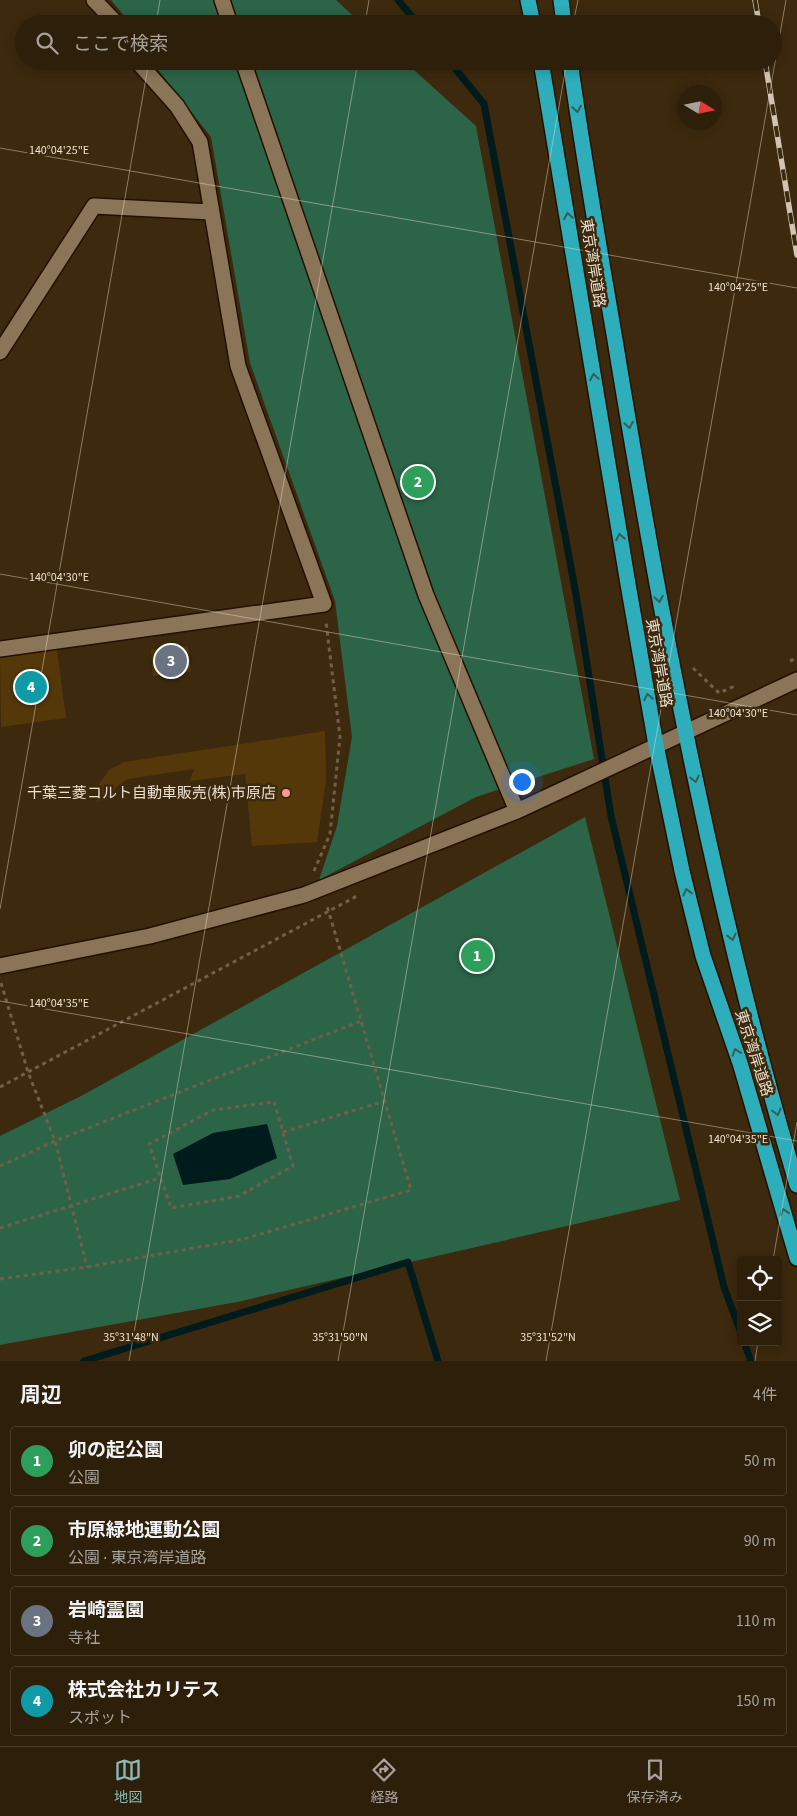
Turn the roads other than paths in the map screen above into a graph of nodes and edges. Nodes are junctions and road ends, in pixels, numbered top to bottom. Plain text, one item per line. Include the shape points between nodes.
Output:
1 (94, 0) edge
2 (222, 0) edge
3 (528, 0) edge
4 (561, 0) edge
5 (108, 15) edge
6 (227, 15) edge
7 (531, 15) edge
8 (563, 15) edge
9 (144, 70) edge
10 (246, 70) edge
11 (543, 70) edge
12 (571, 70) edge
13 (211, 212) junction
14 (0, 352) edge
15 (0, 648) edge
16 (797, 680) edge
17 (684, 732) junction
18 (656, 745) junction
19 (517, 811) junction
20 (0, 966) edge
21 (797, 1184) edge
22 (797, 1258) edge

1 - 5 street
2 - 6 street
3 - 7 highway
4 - 8 highway
9 - 13 street via 178,106 200,142
10 - 19 street via 426,595
18 -> 11 highway, 東京湾岸道路
12 -> 17 highway, 東京湾岸道路 via 636,470
13 - 14 street via 94,206
13 - 15 street via 238,366 324,604
16 - 17 street
17 - 18 street
17 -> 21 highway, 東京湾岸道路 via 740,972
18 - 19 street
22 -> 18 highway, 東京湾岸道路 via 740,1063 703,956
19 - 20 street via 304,895 150,936

